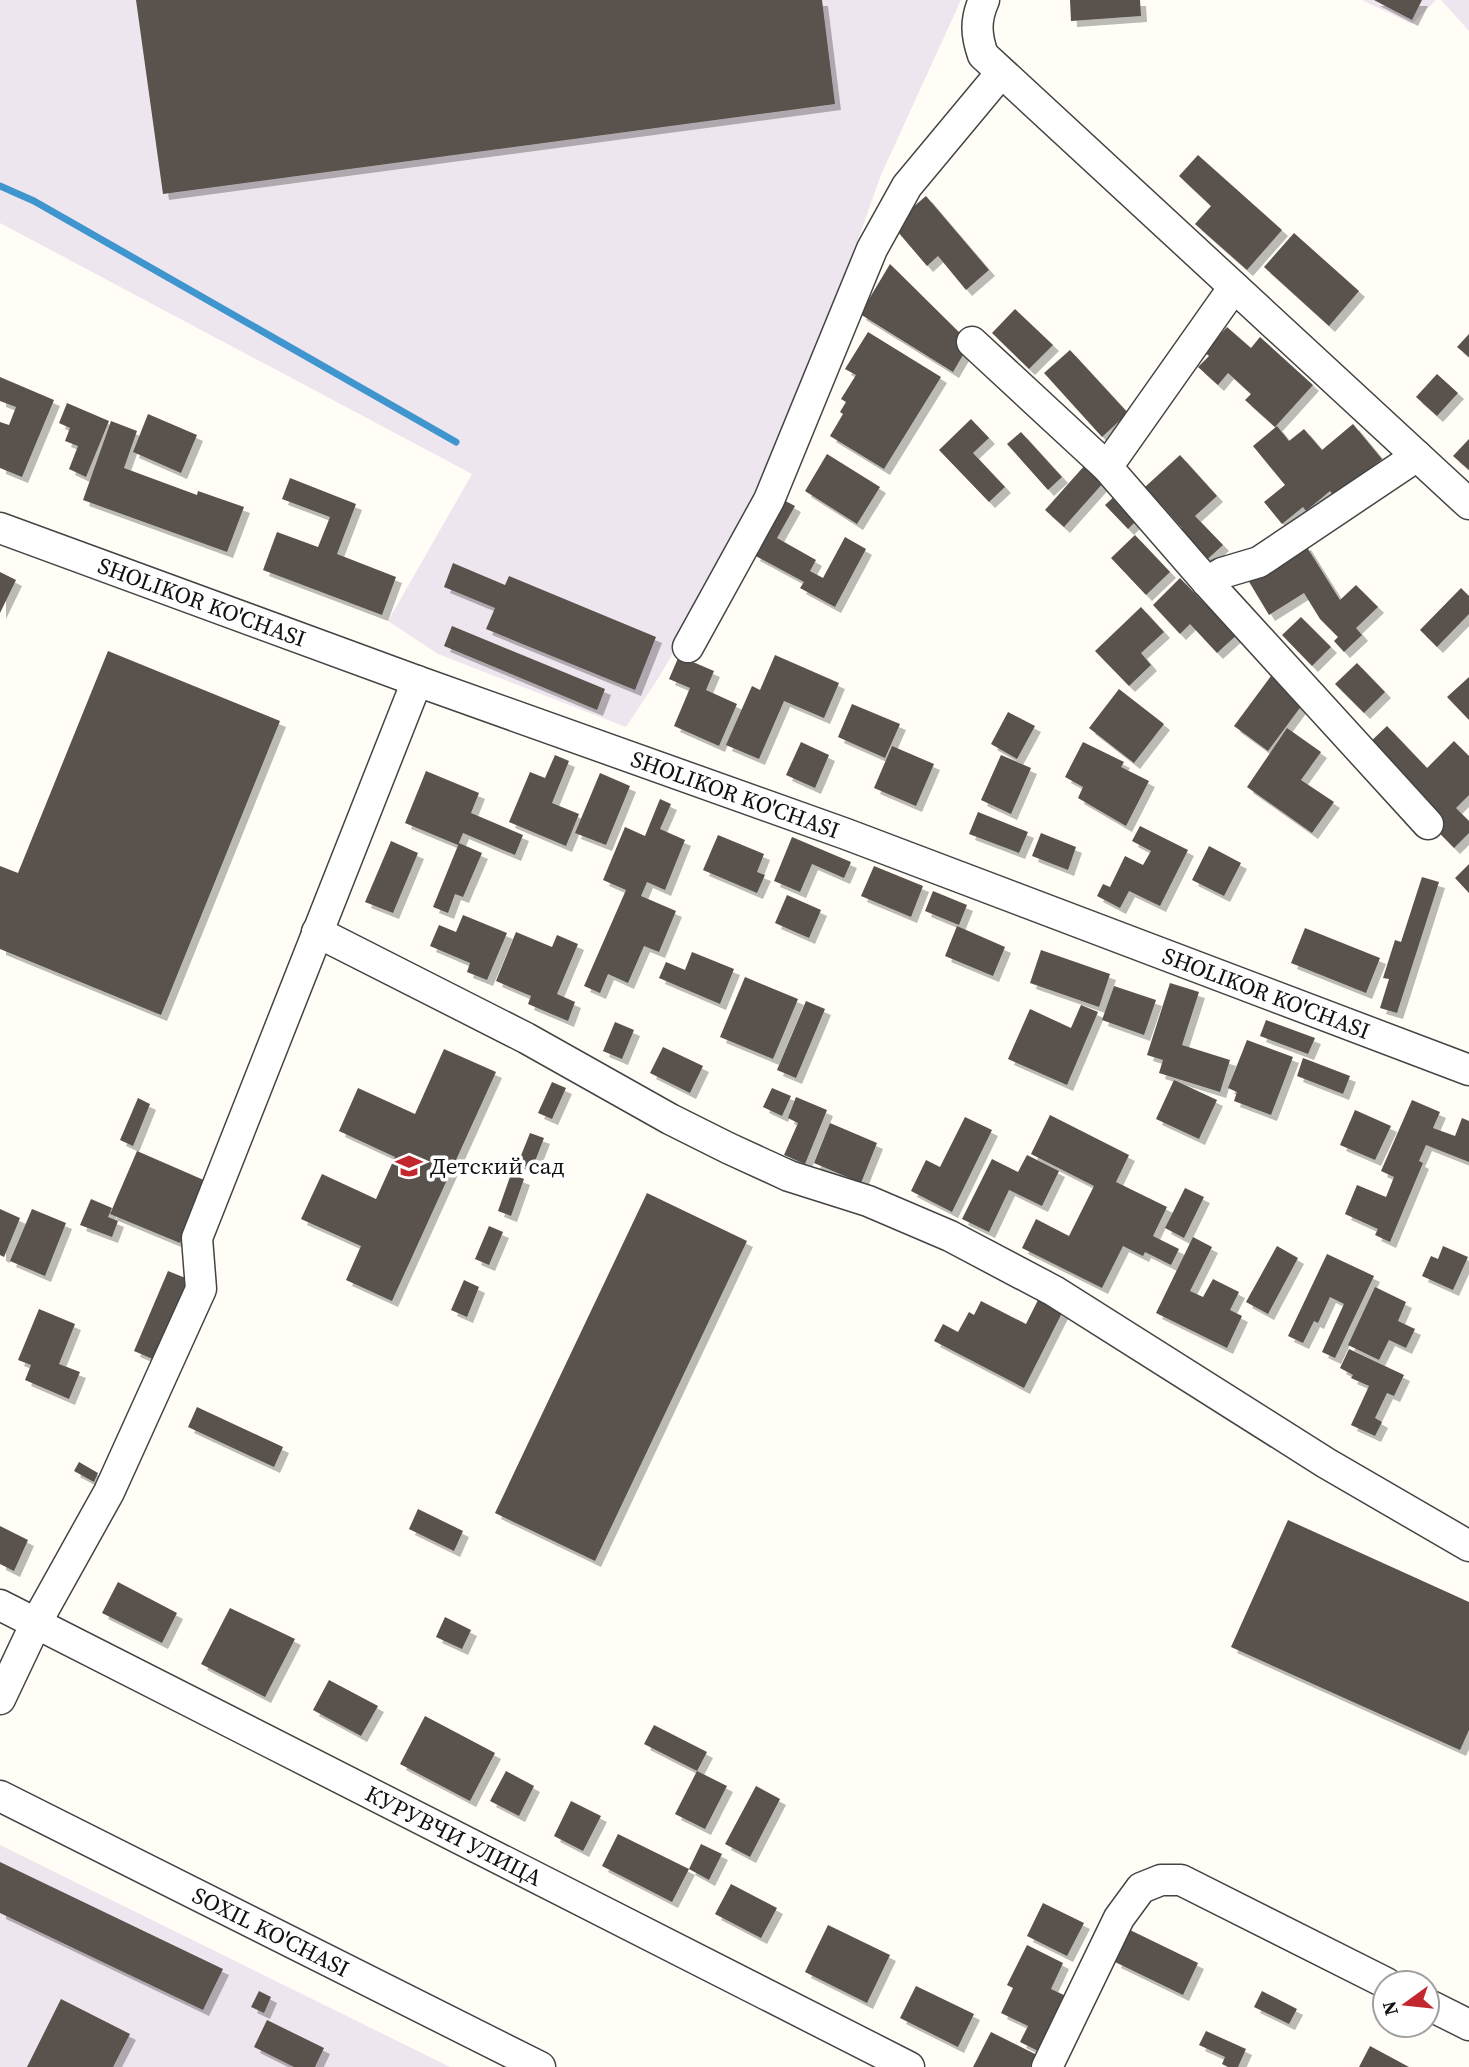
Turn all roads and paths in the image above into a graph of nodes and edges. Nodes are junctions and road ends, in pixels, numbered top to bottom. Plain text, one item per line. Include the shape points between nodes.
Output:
1 (984, 0) edge
2 (1001, 73) junction
3 (1234, 287) junction
4 (972, 342) dead end
5 (1417, 456) junction
6 (1107, 467) junction
7 (1469, 504) edge
8 (0, 528) edge
9 (1207, 582) junction
10 (688, 647) dead end
11 (416, 681) junction
12 (1428, 824) dead end
13 (317, 932) junction
14 (1469, 1070) edge
15 (1469, 1546) edge
16 (0, 1605) edge
17 (36, 1623) junction
18 (0, 1699) edge
19 (0, 1796) edge
20 (1371, 1975) edge
21 (1441, 2011) edge
22 (1469, 2025) edge
23 (540, 2067) edge
24 (909, 2067) edge
25 (1047, 2067) edge

1 - 2 street via 976,37 983,55
2 - 3 street
2 - 10 street via 907,186 872,249 769,500
3 - 5 street
3 - 6 street
4 - 6 street
5 - 7 street
5 - 9 street via 1259,562
6 - 9 street
8 - 11 street, SHOLIKOR KO'CHASI
9 - 12 street
11 - 13 street
11 - 14 street, SHOLIKOR KO'CHASI via 858,839
13 - 15 street via 728,1148 789,1176 868,1201 996,1260
13 - 17 street via 197,1238 201,1289 109,1492
16 - 17 street, КУРУВЧИ УЛИЦА
17 - 18 street
17 - 24 street, КУРУВЧИ УЛИЦА
19 - 23 street, SOXIL KO'CHASI
20 - 25 street via 1181,1880 1161,1880 1141,1888 1119,1918
21 - 22 street

